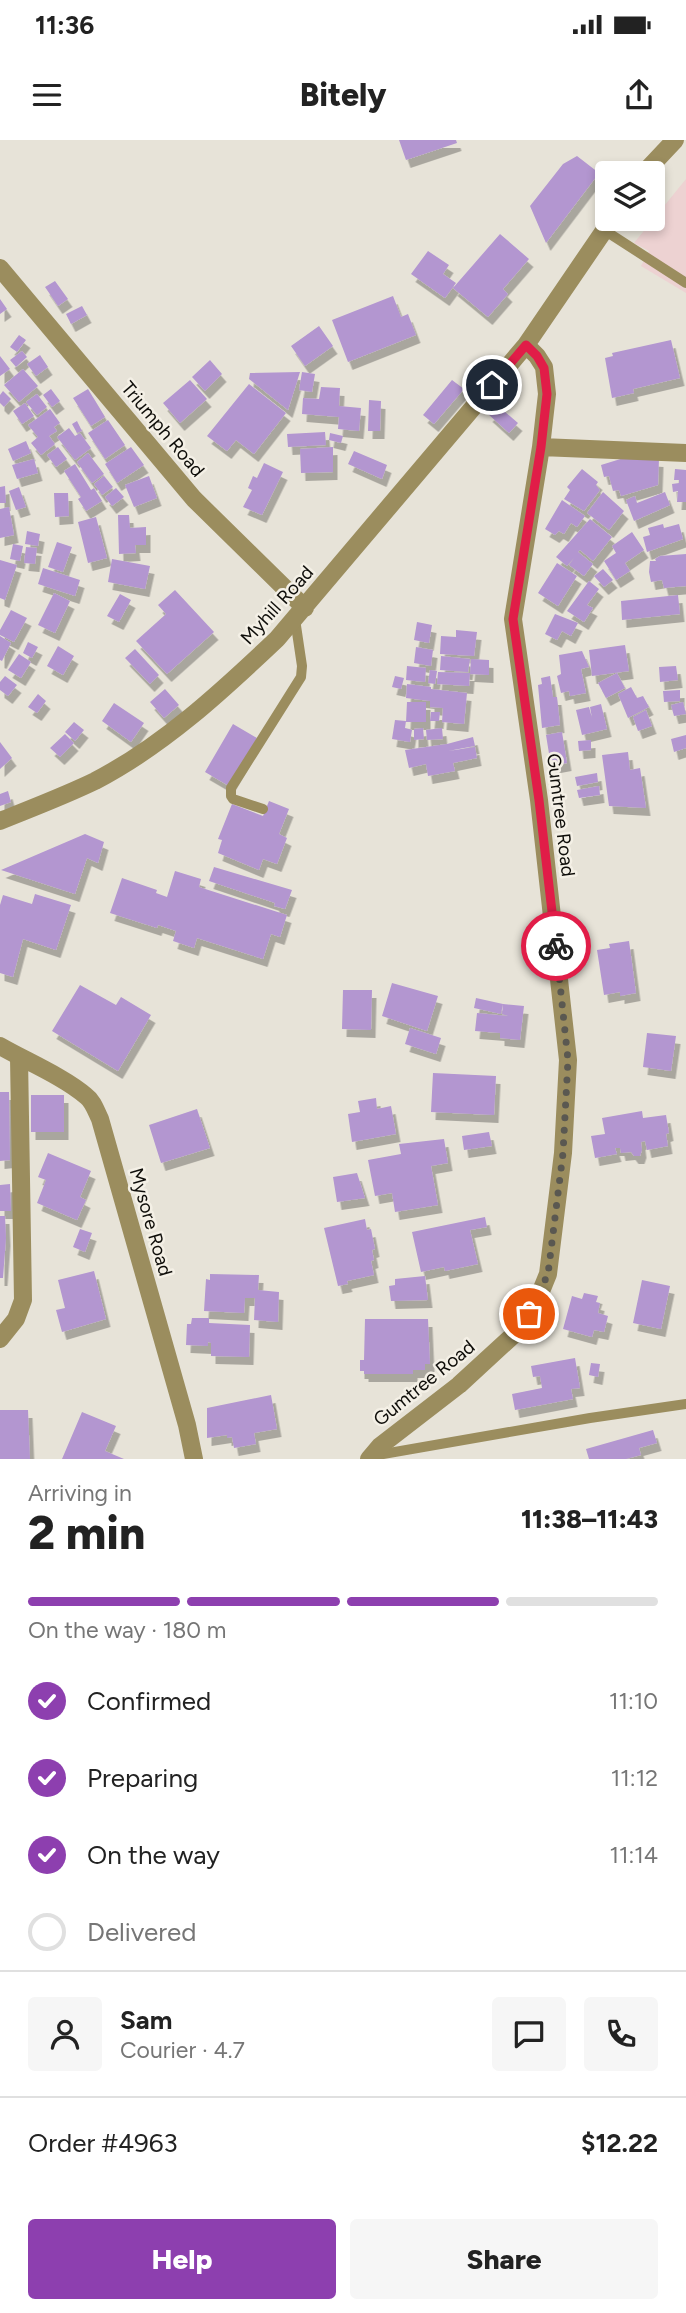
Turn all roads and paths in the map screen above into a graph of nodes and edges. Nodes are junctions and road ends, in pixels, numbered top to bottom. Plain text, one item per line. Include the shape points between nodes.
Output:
1 (675, 140) edge
2 (655, 161) edge
3 (604, 231) edge
4 (616, 231) edge
5 (0, 268) edge
6 (686, 283) edge
7 (526, 345) junction
8 (541, 447) junction
9 (686, 453) edge
10 (300, 613) junction
11 (263, 809) dead end
12 (0, 821) edge
13 (0, 1046) edge
14 (19, 1057) junction
15 (0, 1339) edge
16 (686, 1404) edge
17 (370, 1457) edge
18 (194, 1459) edge

1 - 2 street
3 - 7 street
4 - 6 lane
5 - 10 street, Triumph Road via 194,499
7 - 8 street, Gumtree Road via 537,356 546,379
7 - 10 street, Myhill Road
8 - 9 street
8 - 17 street, Gumtree Road via 513,619 568,1060 563,1153 548,1274 521,1328
10 - 11 lane via 301,677 231,788 233,799
10 - 12 street, Myhill Road via 231,683 182,724 94,781
13 - 14 street, Mysore Road
14 - 15 street via 23,1300 16,1319
14 - 18 street, Mysore Road via 87,1096 100,1119
16 - 17 lane

